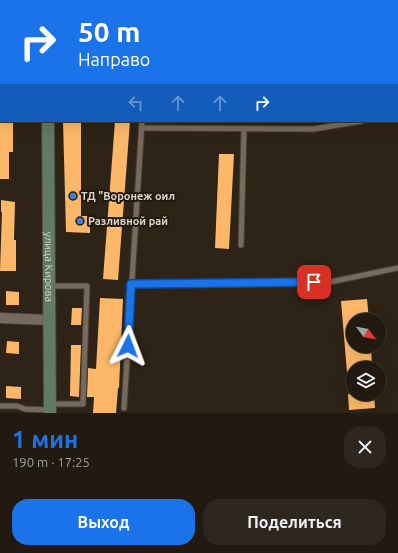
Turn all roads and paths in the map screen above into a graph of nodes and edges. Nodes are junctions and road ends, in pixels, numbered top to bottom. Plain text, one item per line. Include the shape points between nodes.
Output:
1 (48, 122) edge
2 (142, 122) edge
3 (356, 122) edge
4 (141, 128) junction
5 (244, 129) junction
6 (241, 245) dead end
7 (398, 268) edge
8 (131, 284) junction
9 (49, 286) junction
10 (0, 318) edge
11 (50, 320) junction
12 (0, 406) edge
13 (124, 408) dead end
14 (50, 409) edge

1 - 9 main road, улица Кирова
2 - 4 lane
3 - 5 lane via 314,129
4 - 5 lane
4 - 8 lane
5 - 6 lane
7 - 8 lane via 330,282
8 - 13 lane
9 - 11 main road, улица Кирова
9 - 14 lane via 87,286 83,404
10 - 11 street
11 - 14 main road, улица Кирова
12 - 14 lane

